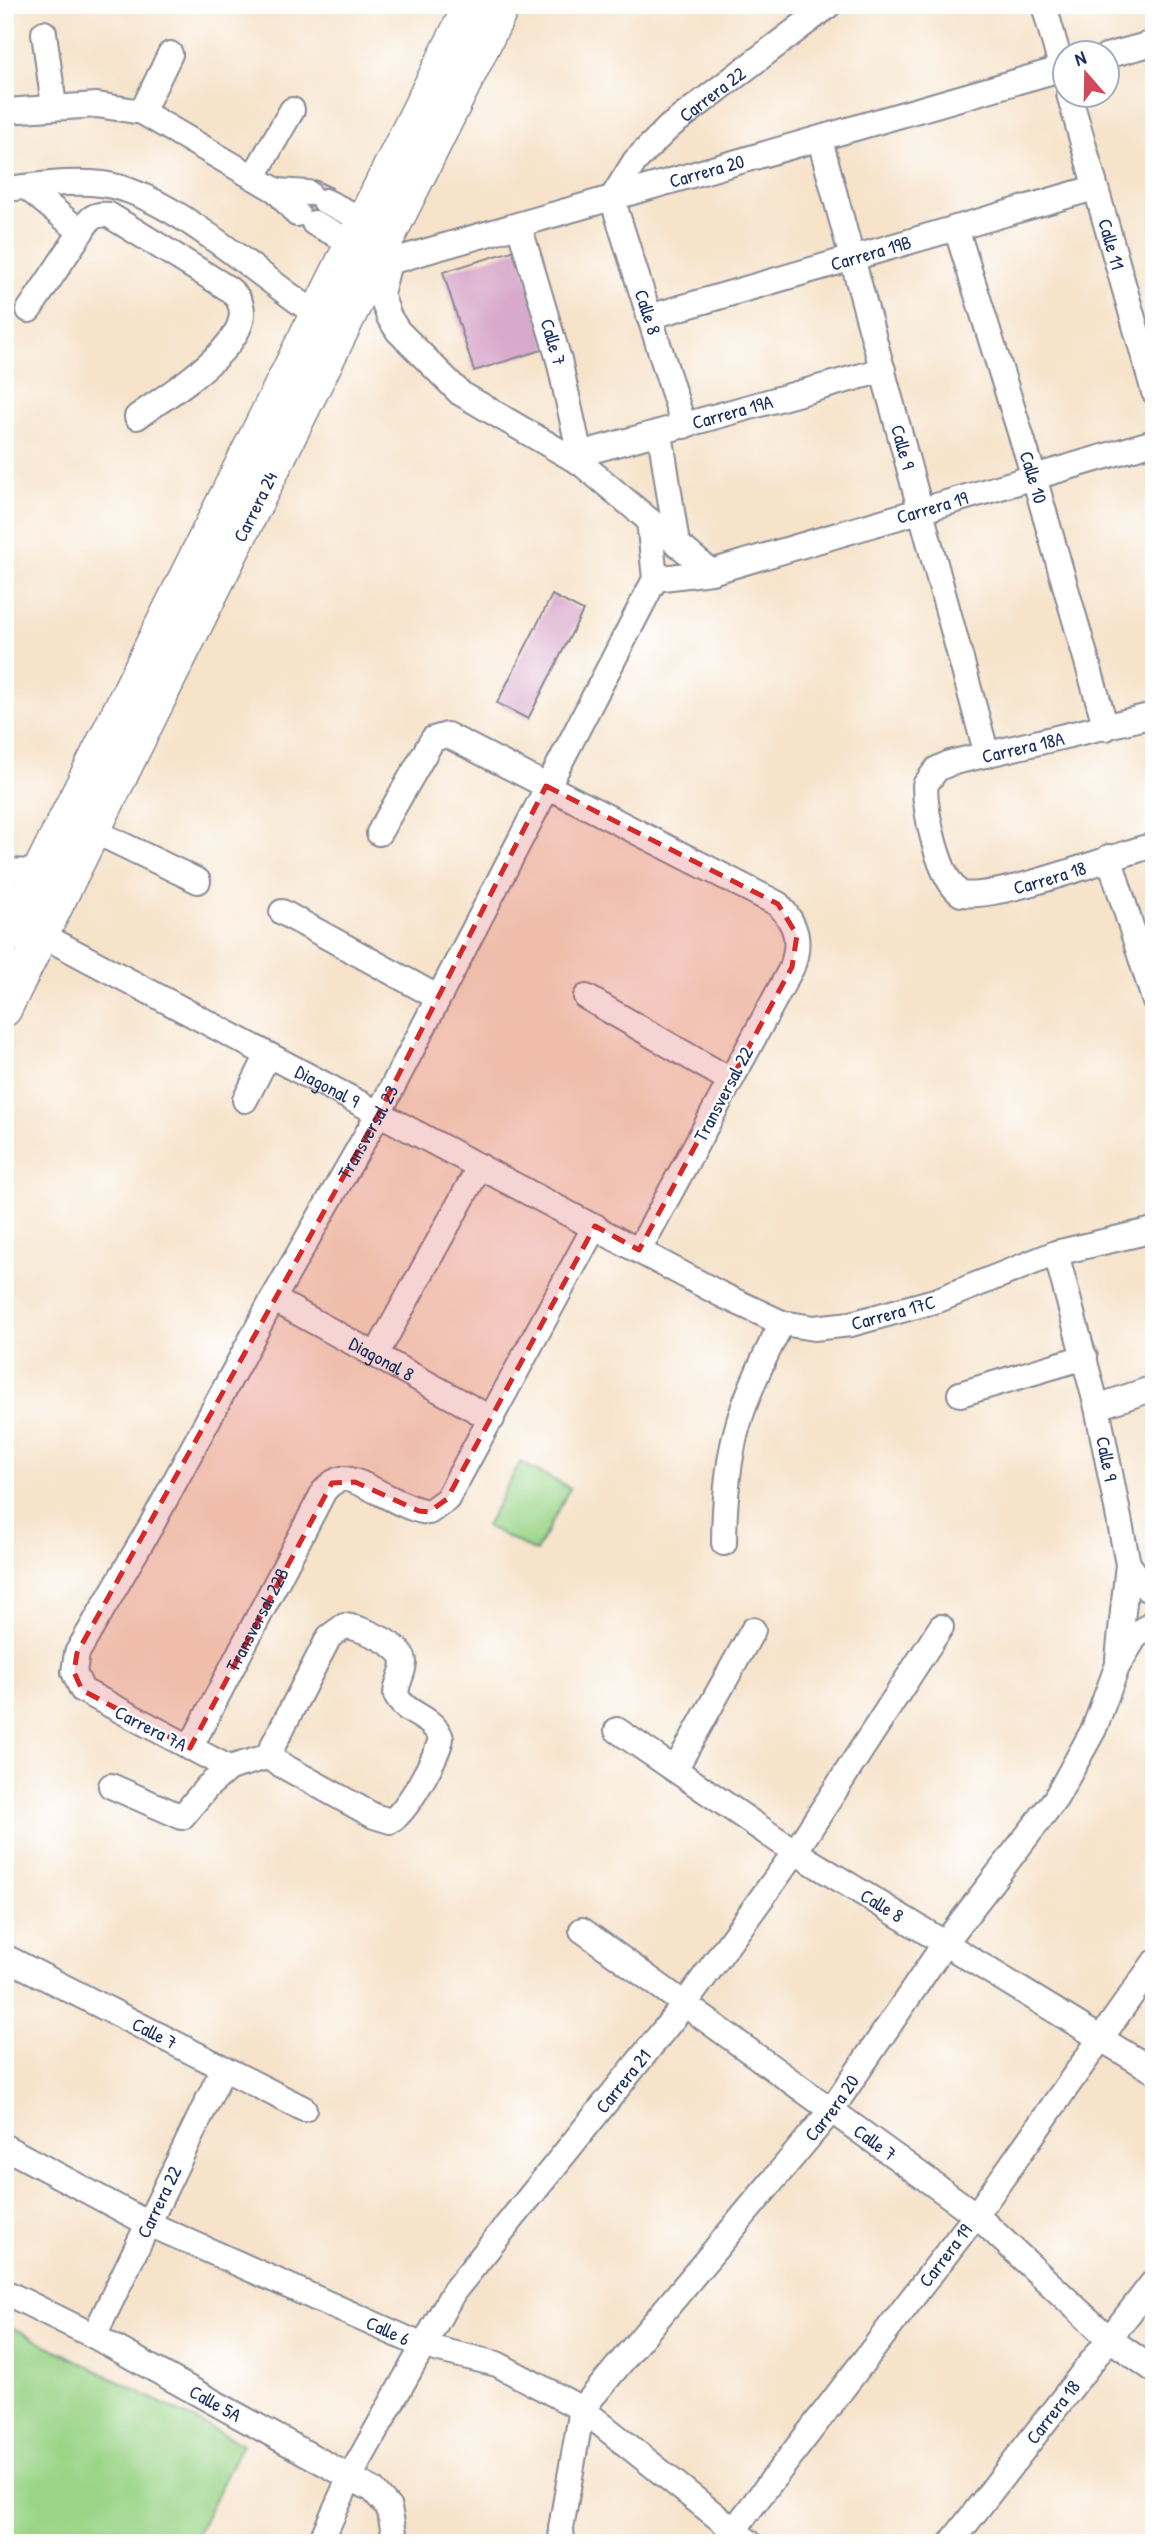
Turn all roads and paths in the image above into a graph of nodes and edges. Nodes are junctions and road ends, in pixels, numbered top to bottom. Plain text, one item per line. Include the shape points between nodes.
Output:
1 (470, 5) edge
2 (504, 5) edge
3 (829, 5) edge
4 (1044, 5) edge
5 (44, 33) dead end
6 (1054, 38) edge
7 (1154, 43) edge
8 (1120, 52) edge
9 (170, 54) dead end
10 (1050, 75) edge
11 (54, 106) junction
12 (1073, 108) edge
13 (292, 110) dead end
14 (5, 111) edge
15 (142, 112) junction
16 (820, 140) junction
17 (254, 176) junction
18 (16, 188) edge
19 (1094, 188) junction
20 (612, 198) junction
21 (519, 225) junction
22 (956, 228) junction
23 (81, 232) junction
24 (375, 243) junction
25 (852, 258) junction
26 (29, 310) dead end
27 (315, 314) junction
28 (649, 317) junction
29 (342, 331) junction
30 (883, 370) junction
31 (1154, 392) edge
32 (137, 417) dead end
33 (684, 426) junction
34 (660, 433) junction
35 (1154, 442) edge
36 (581, 459) junction
37 (1034, 477) junction
38 (922, 511) junction
39 (649, 520) junction
40 (677, 544) junction
41 (711, 572) junction
42 (655, 579) junction
43 (1154, 715) edge
44 (1106, 728) junction
45 (987, 755) junction
46 (546, 786) junction
47 (94, 831) junction
48 (379, 833) dead end
49 (1154, 845) edge
50 (1109, 857) junction
51 (5, 871) edge
52 (39, 872) junction
53 (947, 880) joint
54 (198, 881) dead end
55 (282, 912) dead end
56 (10, 929) edge
57 (41, 935) junction
58 (437, 997) junction
59 (586, 997) dead end
60 (1154, 999) edge
61 (5, 1010) edge
62 (268, 1055) junction
63 (730, 1080) junction
64 (245, 1100) dead end
65 (379, 1113) junction
66 (480, 1166) junction
67 (595, 1226) junction
68 (1154, 1230) edge
69 (639, 1250) junction
70 (1056, 1253) junction
71 (273, 1299) junction
72 (782, 1323) junction
73 (376, 1355) junction
74 (1085, 1357) junction
75 (1154, 1388) edge
76 (960, 1394) dead end
77 (1097, 1407) junction
78 (492, 1419) junction
79 (724, 1543) dead end
80 (1129, 1564) junction
81 (1154, 1591) edge
82 (1154, 1621) edge
83 (941, 1627) dead end
84 (753, 1630) dead end
85 (1117, 1667) junction
86 (77, 1681) joint
87 (617, 1730) dead end
88 (190, 1748) junction
89 (267, 1757) junction
90 (229, 1768) junction
91 (676, 1768) junction
92 (111, 1786) dead end
93 (795, 1852) junction
94 (582, 1930) dead end
95 (945, 1943) junction
96 (5, 1956) edge
97 (1154, 1963) edge
98 (684, 2005) junction
99 (1099, 2038) junction
100 (223, 2069) junction
101 (1154, 2071) edge
102 (304, 2109) dead end
103 (830, 2112) junction
104 (5, 2147) edge
105 (976, 2215) junction
106 (147, 2223) junction
107 (1154, 2281) edge
108 (5, 2292) edge
109 (94, 2336) junction
110 (1107, 2337) junction
111 (423, 2346) junction
112 (1154, 2370) edge
113 (582, 2409) junction
114 (350, 2477) junction
115 (739, 2539) edge
116 (396, 2542) edge
117 (320, 2543) edge
118 (562, 2543) edge
119 (951, 2543) edge

1 - 24 main road, Carrera 24
2 - 24 main road, Carrera 24
3 - 20 street, Carrera 22 via 669,127 635,161
4 - 6 street
5 - 11 street
7 - 8 street
9 - 15 street
10 - 16 street, Carrera 20
11 - 14 street
11 - 15 street via 97,105
12 - 19 street, Calle 11
13 - 17 street
15 - 17 street
16 - 20 street, Carrera 20
16 - 25 street, Calle 9
17 - 24 street
18 - 23 street
18 - 27 street via 103,184 157,200
19 - 22 street, Carrera 19B
19 - 31 street, Calle 11
20 - 21 street, Carrera 20
20 - 28 street, Calle 8
21 - 24 street, Carrera 20
21 - 36 street, Calle 7 via 559,360
22 - 25 street, Carrera 19B
22 - 37 street, Calle 10
23 - 26 street
23 - 32 street via 95,215 109,215 229,289 242,304 239,329 223,352
24 - 27 main road, Carrera 24
24 - 29 main road, Carrera 24
24 - 36 street via 381,294 398,331 460,393
25 - 28 street, Carrera 19B
25 - 30 street, Calle 9
27 - 29 street
27 - 52 main road, Carrera 24
28 - 33 street, Calle 8
29 - 47 main road, Carrera 24
30 - 33 street, Carrera 19A
30 - 38 street, Calle 9
33 - 34 street, Carrera 19A
34 - 36 street, Carrera 19A
34 - 40 street
35 - 37 street, Carrera 19
36 - 39 street
37 - 38 street, Carrera 19
37 - 44 street, Calle 10
38 - 41 street, Carrera 19
38 - 45 street, Calle 9
39 - 40 street
39 - 42 street
40 - 41 street
41 - 42 street
42 - 46 street, Transversal 23
43 - 44 street, Carrera 18A
44 - 45 street, Carrera 18A
45 - 53 street, Carrera 18A via 937,769 925,785 926,811
46 - 48 street via 453,737 439,736
46 - 58 street, Transversal 23
46 - 63 street, Transversal 22 via 778,904 792,919 798,950 792,967
47 - 54 street
47 - 57 main road, Carrera 24
49 - 50 street, Carrera 18
50 - 53 street, Carrera 18 via 978,894 961,894
50 - 60 street
51 - 52 street
52 - 56 main road, Carrera 24
55 - 58 street
56 - 57 street, Diagonal 9
57 - 61 main road, Carrera 24
57 - 62 street, Diagonal 9
58 - 65 street, Transversal 23
59 - 63 street
62 - 64 street
62 - 65 street, Diagonal 9
63 - 69 street, Transversal 22
65 - 66 street, Diagonal 9
65 - 71 street, Transversal 23
66 - 67 street, Diagonal 9
66 - 73 street
67 - 69 street, Diagonal 9
67 - 78 street
68 - 70 street, Carrera 17C
69 - 72 street, Carrera 17C
70 - 72 street, Carrera 17C via 938,1300 851,1324 814,1328
70 - 74 street, Calle 9
71 - 73 street, Diagonal 8
71 - 86 street, Transversal 23 via 77,1653
72 - 79 street via 753,1378 735,1427 725,1485
73 - 78 street, Diagonal 8
74 - 76 street
74 - 77 street, Calle 9
75 - 77 street
77 - 80 street, Calle 9
78 - 88 street, Transversal 22B via 447,1499 429,1512 408,1509 347,1479 324,1491
80 - 81 street via 1147,1589
80 - 85 street, Calle 9
82 - 85 street via 1135,1637
83 - 93 street, Carrera 21
84 - 91 street
85 - 95 street, Carrera 20 via 1094,1729 1056,1798
86 - 88 street, Carrera 7A via 94,1698
87 - 91 street, Calle 8
88 - 90 street, Carrera 7A
89 - 89 street via 329,1637 344,1626 361,1628 401,1653 404,1662 396,1687 398,1700 430,1723 441,1738 400,1815 390,1821
89 - 90 street
90 - 92 street via 182,1817
91 - 93 street, Calle 8
93 - 95 street, Calle 8
93 - 98 street, Carrera 21
94 - 98 street, Calle 7
95 - 99 street, Calle 8
95 - 103 street, Carrera 20
96 - 100 street, Calle 7
97 - 99 street, Carrera 19
98 - 103 street, Calle 7
98 - 111 street, Carrera 21 via 454,2291
99 - 101 street, Calle 8
99 - 105 street, Carrera 19
100 - 102 street, Calle 7
100 - 106 street, Carrera 22
103 - 105 street, Calle 7
103 - 113 street, Carrera 20
104 - 106 street, Calle 6
105 - 110 street, Calle 7
105 - 115 street, Carrera 19
106 - 109 street, Carrera 22
106 - 111 street, Calle 6
107 - 110 street, Carrera 18
108 - 109 street, Calle 5A
109 - 114 street, Calle 5A
110 - 112 street, Calle 7
110 - 119 street, Carrera 18
111 - 113 street, Calle 6 via 497,2364
111 - 114 street, Carrera 21
113 - 115 street, Calle 6
113 - 118 street, Carrera 20
114 - 116 street, Calle 5A via 373,2490 389,2508
114 - 117 street, Carrera 21

